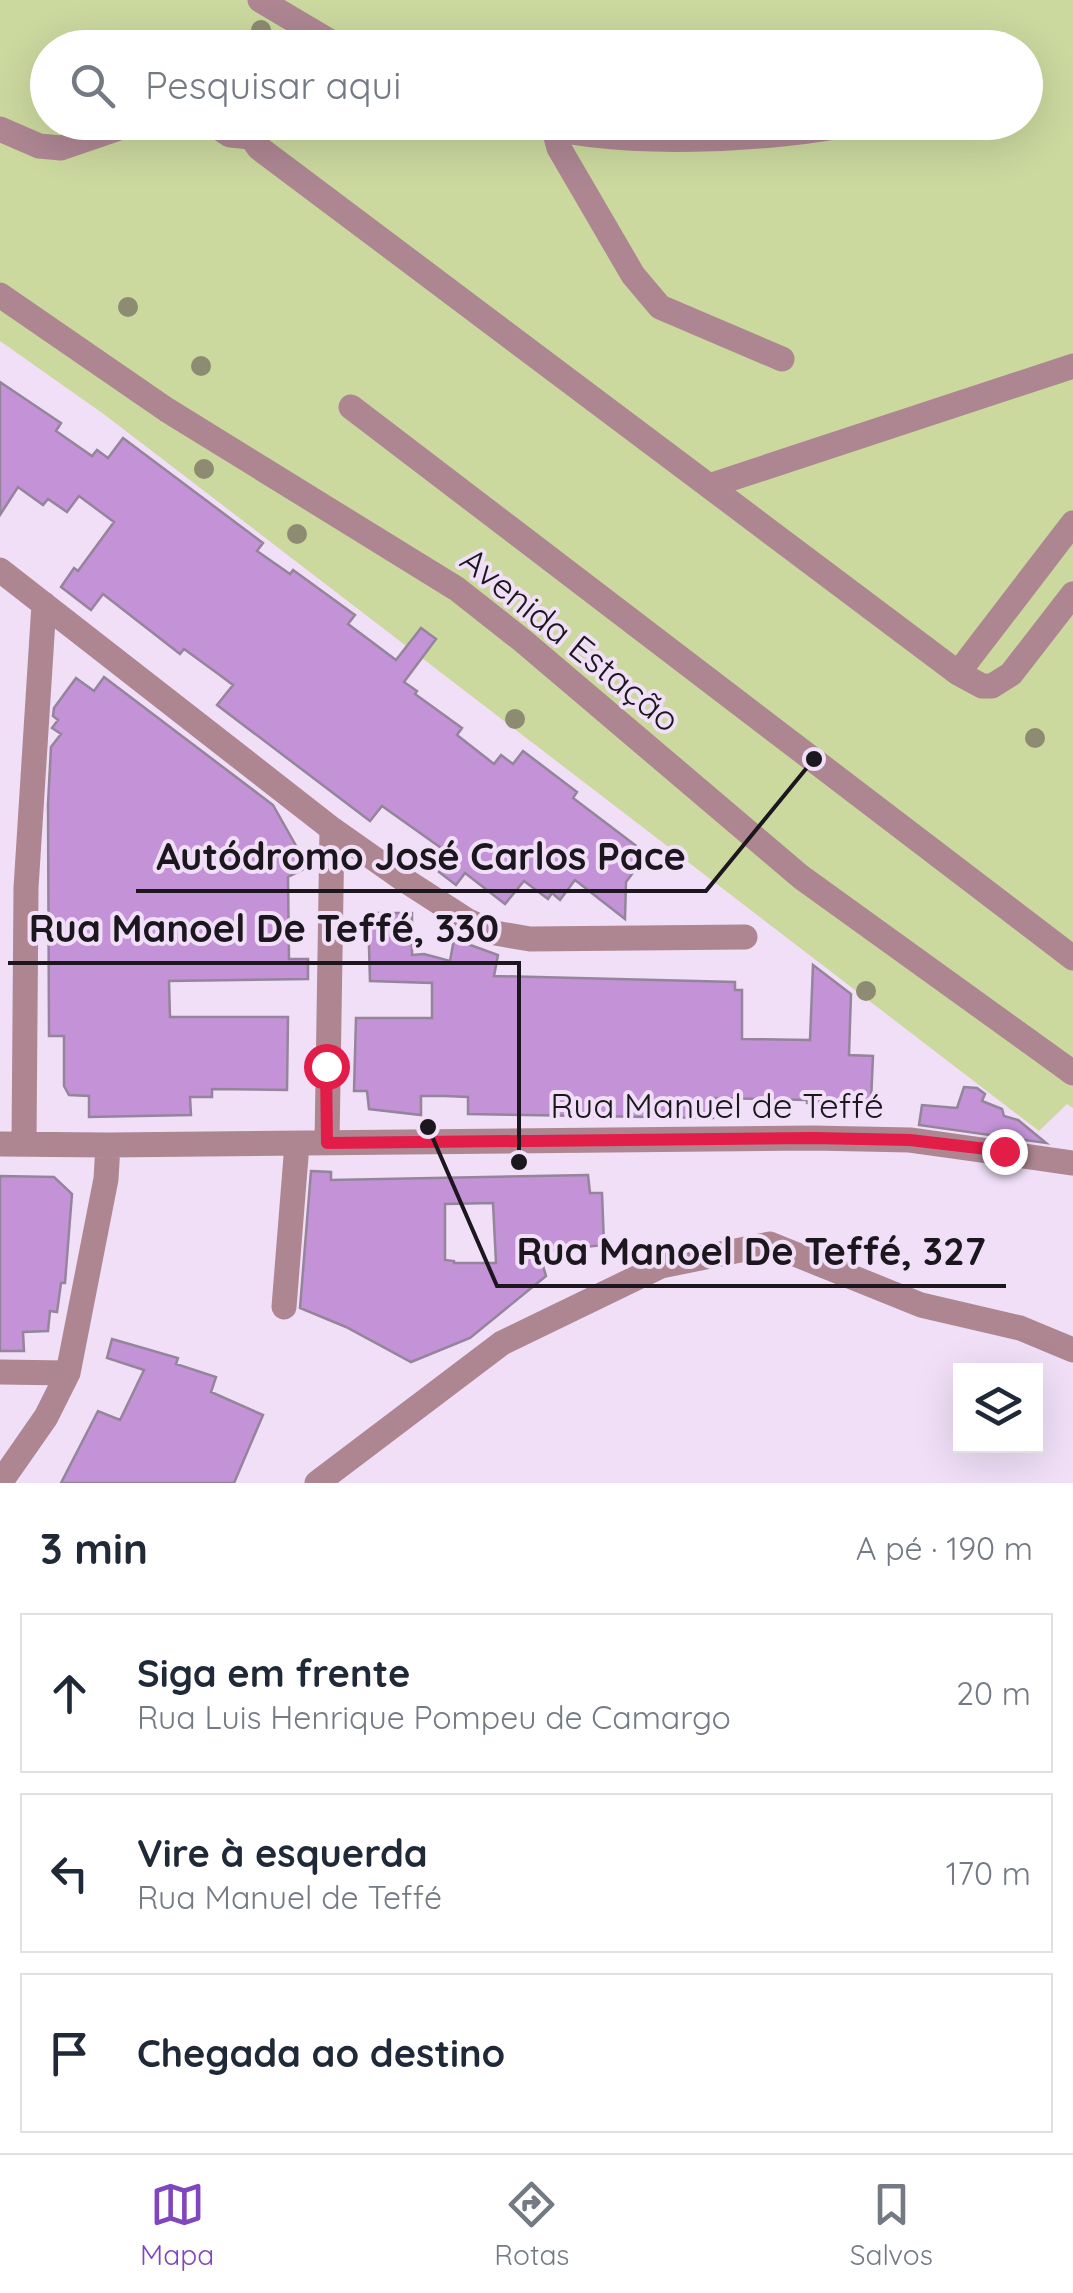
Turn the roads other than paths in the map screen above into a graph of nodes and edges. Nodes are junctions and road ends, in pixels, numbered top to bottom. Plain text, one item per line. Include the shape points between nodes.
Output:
1 (260, 0) edge
2 (311, 30) edge
3 (0, 128) edge
4 (84, 140) edge
5 (256, 140) edge
6 (553, 140) edge
7 (0, 295) edge
8 (782, 359) dead end
9 (1073, 366) edge
10 (352, 407) dead end
11 (709, 486) junction
12 (1073, 523) edge
13 (0, 570) edge
14 (1073, 594) edge
15 (44, 604) junction
16 (958, 673) junction
17 (332, 829) junction
18 (745, 937) dead end
19 (1073, 958) edge
20 (1073, 1072) edge
21 (327, 1143) junction
22 (12, 1144) edge
23 (297, 1144) junction
24 (108, 1146) junction
25 (1073, 1163) edge
26 (284, 1306) dead end
27 (1073, 1350) edge
28 (0, 1372) edge
29 (68, 1374) junction
30 (0, 1483) edge
31 (317, 1483) edge

1 - 2 street
3 - 4 street via 39,146
5 - 11 street
6 - 8 street via 646,294 673,314
7 - 20 street, Avenida Estação via 167,410 457,589 801,877
9 - 11 street
10 - 19 street
11 - 16 street
12 - 16 street
13 - 15 street
14 - 16 street via 1001,682 982,686
15 - 17 street
15 - 22 street
17 - 18 street via 452,911 495,932 530,939
17 - 21 street
21 - 23 street, Rua Manuel de Teffé
21 - 25 street, Rua Manuel de Teffé via 871,1139
22 - 24 street, Rua Manuel de Teffé
23 - 24 street, Rua Manuel de Teffé
23 - 26 street
24 - 29 street
27 - 31 street via 1020,1328 921,1305 770,1244 662,1266 502,1343
28 - 29 street
29 - 30 street

